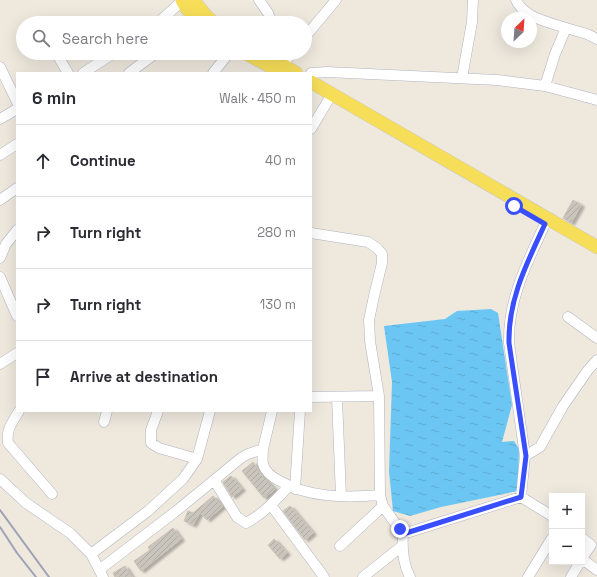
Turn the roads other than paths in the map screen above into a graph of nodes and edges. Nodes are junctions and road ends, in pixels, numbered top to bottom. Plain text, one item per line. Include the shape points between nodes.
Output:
1 (182, 0) edge
2 (193, 0) edge
3 (259, 0) edge
4 (336, 0) edge
5 (473, 0) edge
6 (516, 0) edge
7 (165, 16) edge
8 (192, 16) edge
9 (206, 16) edge
10 (269, 16) edge
11 (566, 28) junction
12 (312, 29) edge
13 (597, 39) edge
14 (60, 60) edge
15 (103, 60) edge
16 (146, 60) edge
17 (223, 60) edge
18 (272, 60) edge
19 (284, 63) edge
20 (0, 67) edge
21 (67, 72) edge
22 (85, 72) edge
23 (129, 72) edge
24 (214, 72) edge
25 (295, 72) edge
26 (312, 73) edge
27 (462, 78) junction
28 (312, 83) edge
29 (545, 86) junction
30 (312, 90) edge
31 (329, 99) junction
32 (16, 100) edge
33 (597, 100) edge
34 (16, 110) edge
35 (0, 119) edge
36 (312, 127) edge
37 (16, 145) edge
38 (0, 155) edge
39 (16, 189) edge
40 (0, 200) edge
41 (545, 224) junction
42 (16, 231) edge
43 (312, 233) edge
44 (597, 247) edge
45 (597, 254) edge
46 (0, 258) edge
47 (0, 277) edge
48 (16, 314) edge
49 (568, 317) dead end
50 (597, 338) edge
51 (16, 354) edge
52 (597, 360) edge
53 (1, 362) edge
54 (379, 396) junction
55 (312, 397) edge
56 (337, 398) junction
57 (18, 412) edge
58 (107, 412) edge
59 (158, 412) edge
60 (210, 412) edge
61 (272, 412) edge
62 (300, 412) edge
63 (104, 422) dead end
64 (4, 446) edge
65 (263, 449) junction
66 (526, 456) junction
67 (197, 459) junction
68 (0, 479) edge
69 (214, 480) junction
70 (292, 488) junction
71 (52, 494) dead end
72 (380, 495) junction
73 (341, 496) junction
74 (521, 497) junction
75 (271, 505) junction
76 (382, 506) junction
77 (549, 514) edge
78 (403, 534) junction
79 (594, 542) edge
80 (549, 543) edge
81 (340, 546) dead end
82 (402, 546) junction
83 (91, 554) junction
84 (585, 555) edge
85 (585, 561) edge
86 (578, 565) edge
87 (597, 570) edge
88 (101, 573) edge
89 (324, 577) edge
90 (363, 577) edge
91 (410, 577) edge
92 (528, 577) edge
93 (571, 577) edge

1 - 7 street
1 - 8 main road
2 - 9 main road
3 - 10 street
4 - 12 street
5 - 27 street via 472,22
6 - 11 street via 518,5 531,15
11 - 13 street
11 - 29 street
14 - 21 street
15 - 22 street
16 - 23 street
17 - 24 street
18 - 19 main road
19 - 25 main road
20 - 32 street
26 - 27 street
27 - 29 street
28 - 44 main road
29 - 33 street
30 - 31 main road
31 - 36 street
31 - 41 main road
34 - 35 street
37 - 38 street
39 - 40 street
41 - 45 main road
41 - 66 street via 518,286 509,326 509,343
42 - 46 street via 6,244
43 - 54 street via 368,242 382,254 369,320
47 - 48 street
49 - 50 street
51 - 53 street
52 - 66 street via 563,406 540,447
54 - 56 street
54 - 72 street
55 - 56 street
56 - 73 street
57 - 64 street via 8,429
58 - 63 street
59 - 67 street via 151,430 151,443 158,448
60 - 67 street
61 - 65 street
62 - 70 street
64 - 71 street
65 - 69 street via 241,458
65 - 70 street via 263,465 267,471
66 - 74 street
67 - 83 street via 183,479 148,511
68 - 83 street via 26,503 70,533
69 - 75 street via 237,517 246,523
69 - 88 street
70 - 73 street via 315,494
70 - 75 street
72 - 73 street
72 - 76 street
74 - 77 street
74 - 78 street
75 - 89 street
76 - 78 street
76 - 81 street
78 - 82 street
79 - 84 street
80 - 92 street
82 - 90 street
82 - 91 street via 406,570
83 - 88 street
85 - 87 street
86 - 93 street

